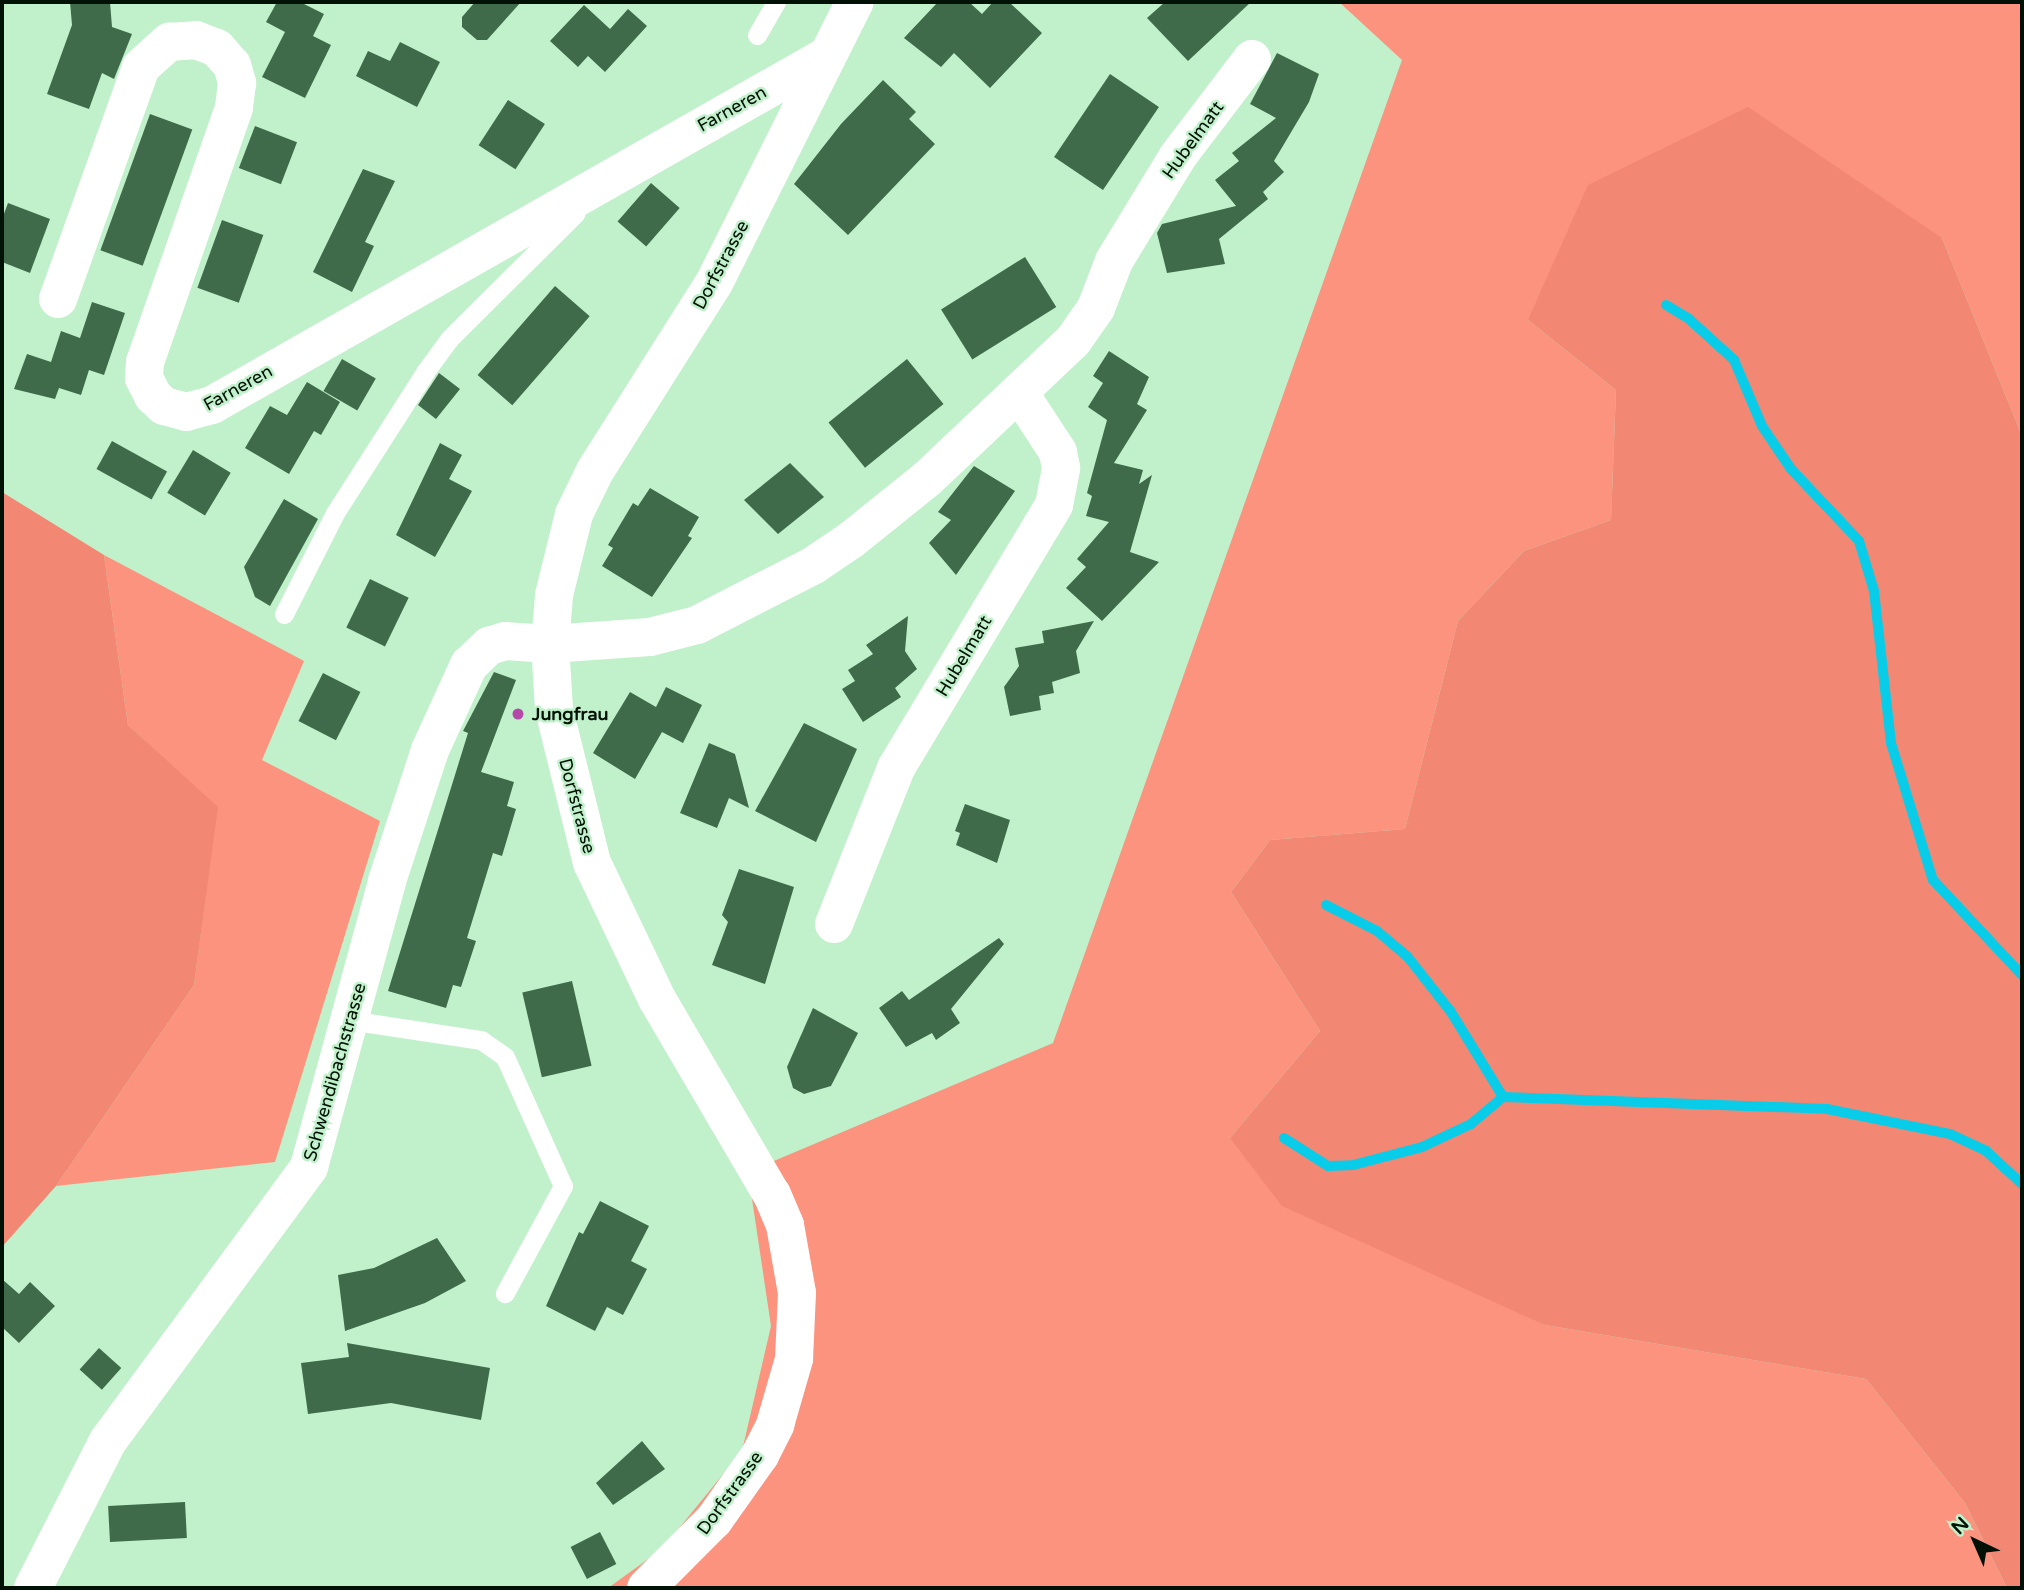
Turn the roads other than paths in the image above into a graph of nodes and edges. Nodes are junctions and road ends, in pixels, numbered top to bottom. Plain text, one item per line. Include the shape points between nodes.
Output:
1 (776, 2) edge
2 (855, 2) edge
3 (757, 35) dead end
4 (828, 55) junction
5 (1252, 59) dead end
6 (604, 181) junction
7 (58, 299) dead end
8 (1020, 394) junction
9 (284, 614) dead end
10 (550, 644) junction
11 (834, 925) dead end
12 (349, 1020) junction
13 (505, 1293) dead end
14 (33, 1588) edge
15 (646, 1588) edge

1 - 3 lane
2 - 4 street, Dorfstrasse
4 - 6 street, Farneren
4 - 10 street, Dorfstrasse via 714,283 595,471 574,514 561,552
5 - 8 street, Hubelmatt via 1178,156 1114,261 1096,307 1081,330
6 - 7 street, Farneren via 212,405 174,411 147,387 145,362 237,96 232,65 217,48 196,40 169,42 141,66
6 - 9 lane via 438,355 335,513
8 - 10 street, Hubelmatt via 851,540 757,596 675,631
8 - 11 street, Hubelmatt via 1058,452 1061,468 1054,505 896,768
10 - 12 street, Schwendibachstrasse via 497,643 479,654 461,677 425,763
10 - 15 street, Dorfstrasse via 563,757 592,863 657,999 772,1195 785,1225 797,1293 794,1359 775,1425 760,1455 714,1520
12 - 13 lane via 481,1040 505,1057 563,1186
12 - 14 street, Schwendibachstrasse via 309,1167 108,1441

